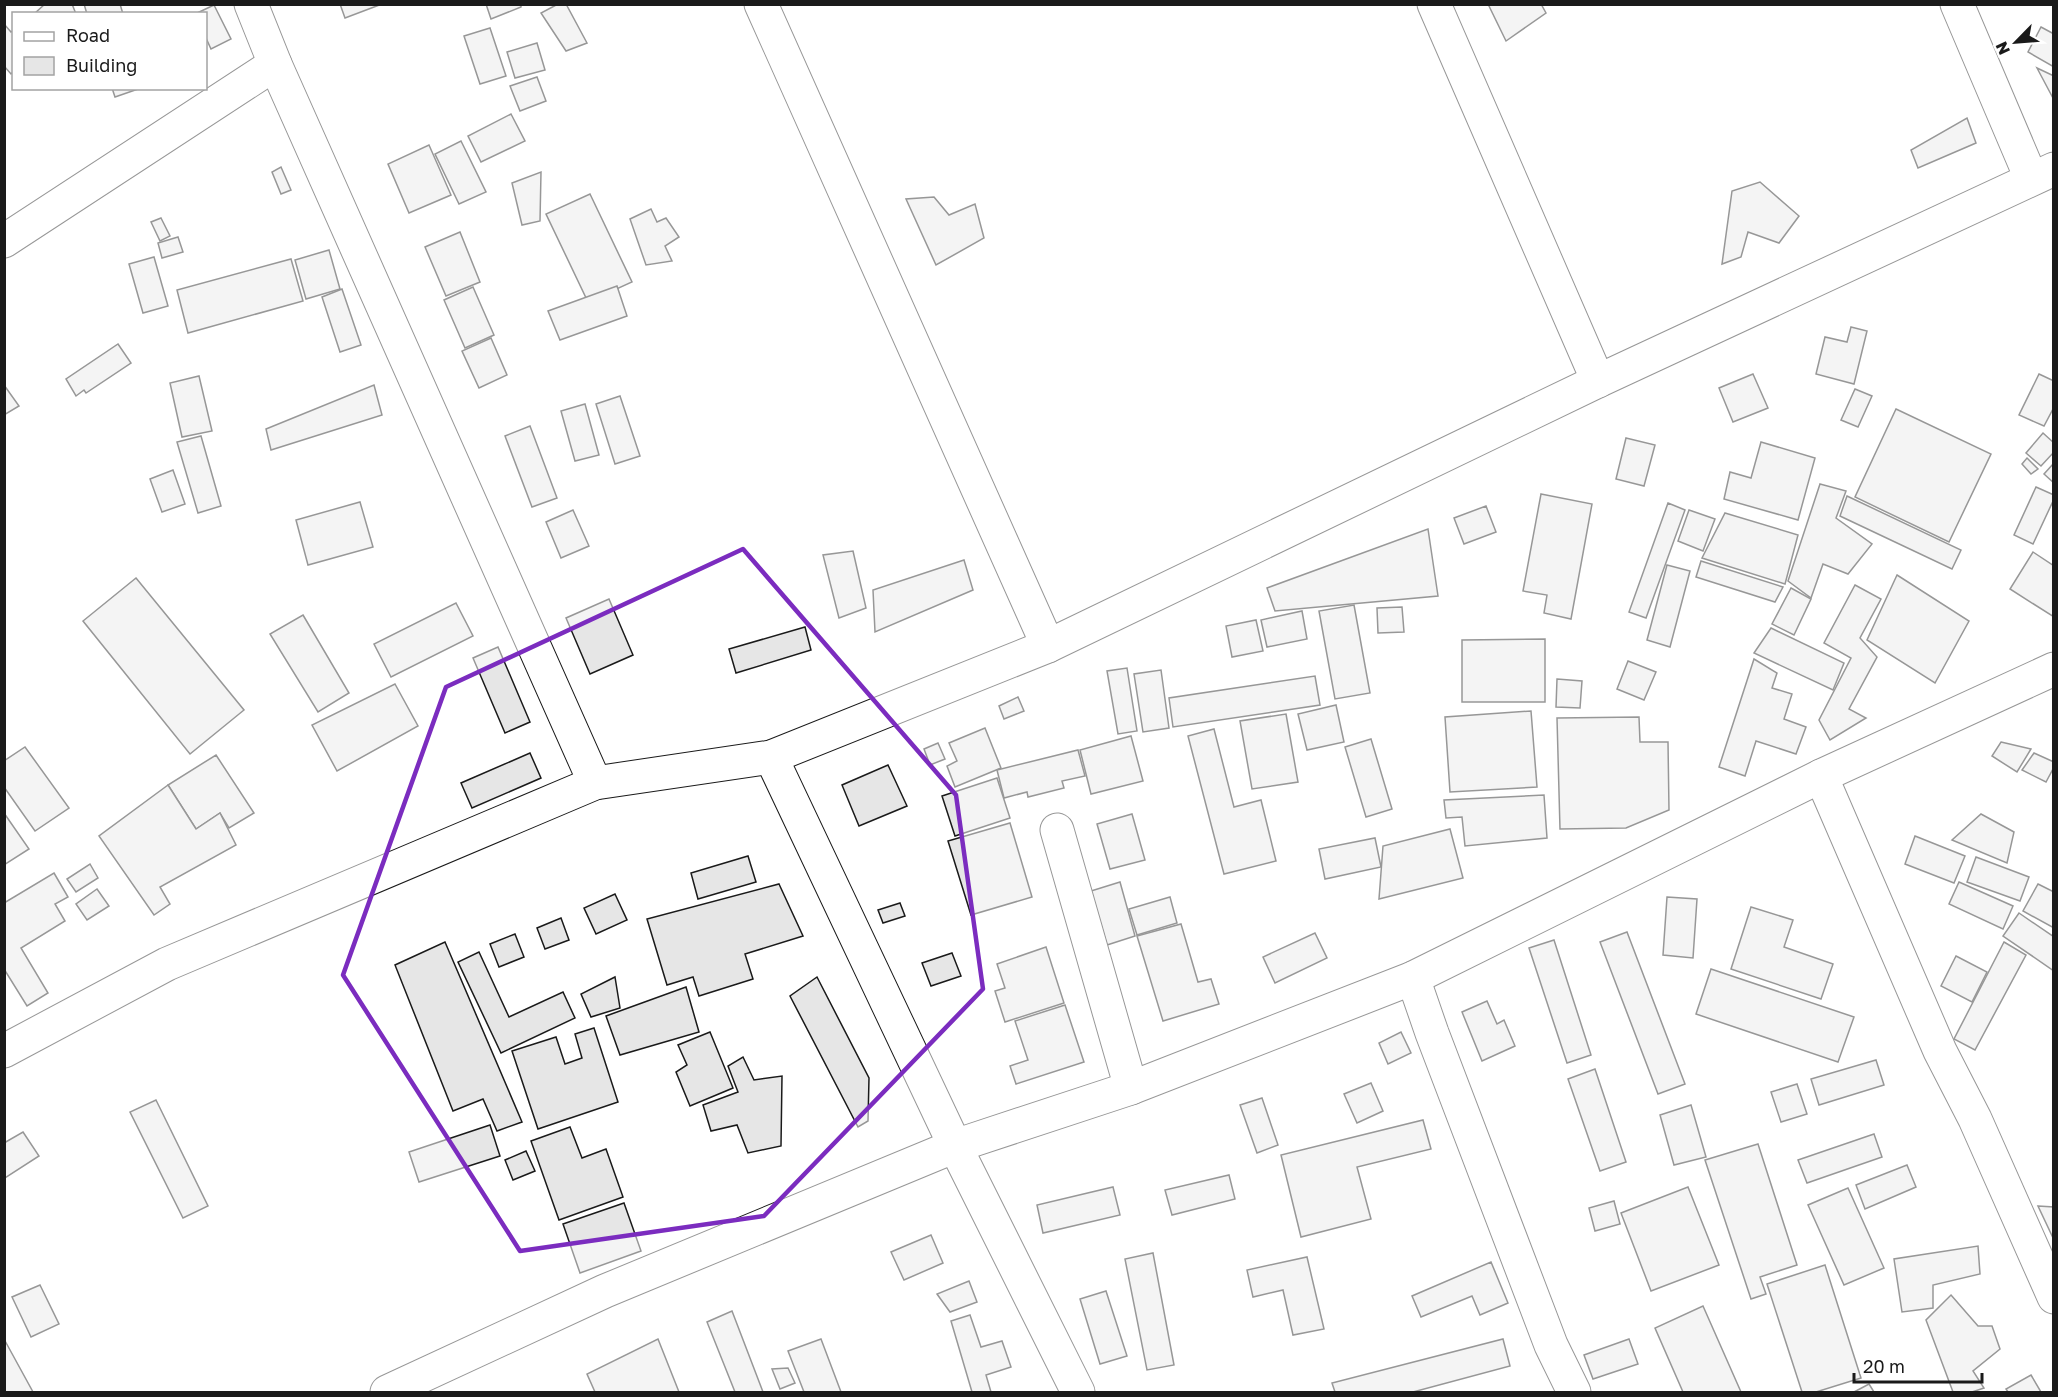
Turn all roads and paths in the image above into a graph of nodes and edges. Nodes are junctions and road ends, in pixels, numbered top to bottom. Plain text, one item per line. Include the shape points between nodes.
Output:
1 (251, 4) edge
2 (761, 4) edge
3 (1434, 4) edge
4 (1957, 4) edge
5 (275, 64) junction
6 (2042, 174) edge
7 (4, 241) edge
8 (1598, 381) junction
9 (1048, 646) junction
10 (2054, 669) edge
11 (771, 757) junction
12 (1821, 776) junction
13 (595, 783) junction
14 (1057, 830) dead end
15 (1413, 978) junction
16 (4, 1052) edge
17 (1131, 1089) junction
18 (955, 1146) junction
19 (2054, 1297) edge
20 (387, 1392) edge
21 (1078, 1392) edge
22 (1574, 1392) edge

1 - 5 street
2 - 9 street
3 - 8 street
4 - 6 street
5 - 7 street
5 - 13 street
6 - 8 street
8 - 9 street
9 - 11 street
10 - 12 street
11 - 13 street
11 - 18 street
12 - 15 street
12 - 19 street via 1940,1051 1975,1119
13 - 16 street via 167,964
14 - 17 street
15 - 17 street
15 - 22 street via 1551,1345
17 - 18 street
18 - 20 street via 605,1291
18 - 21 street

